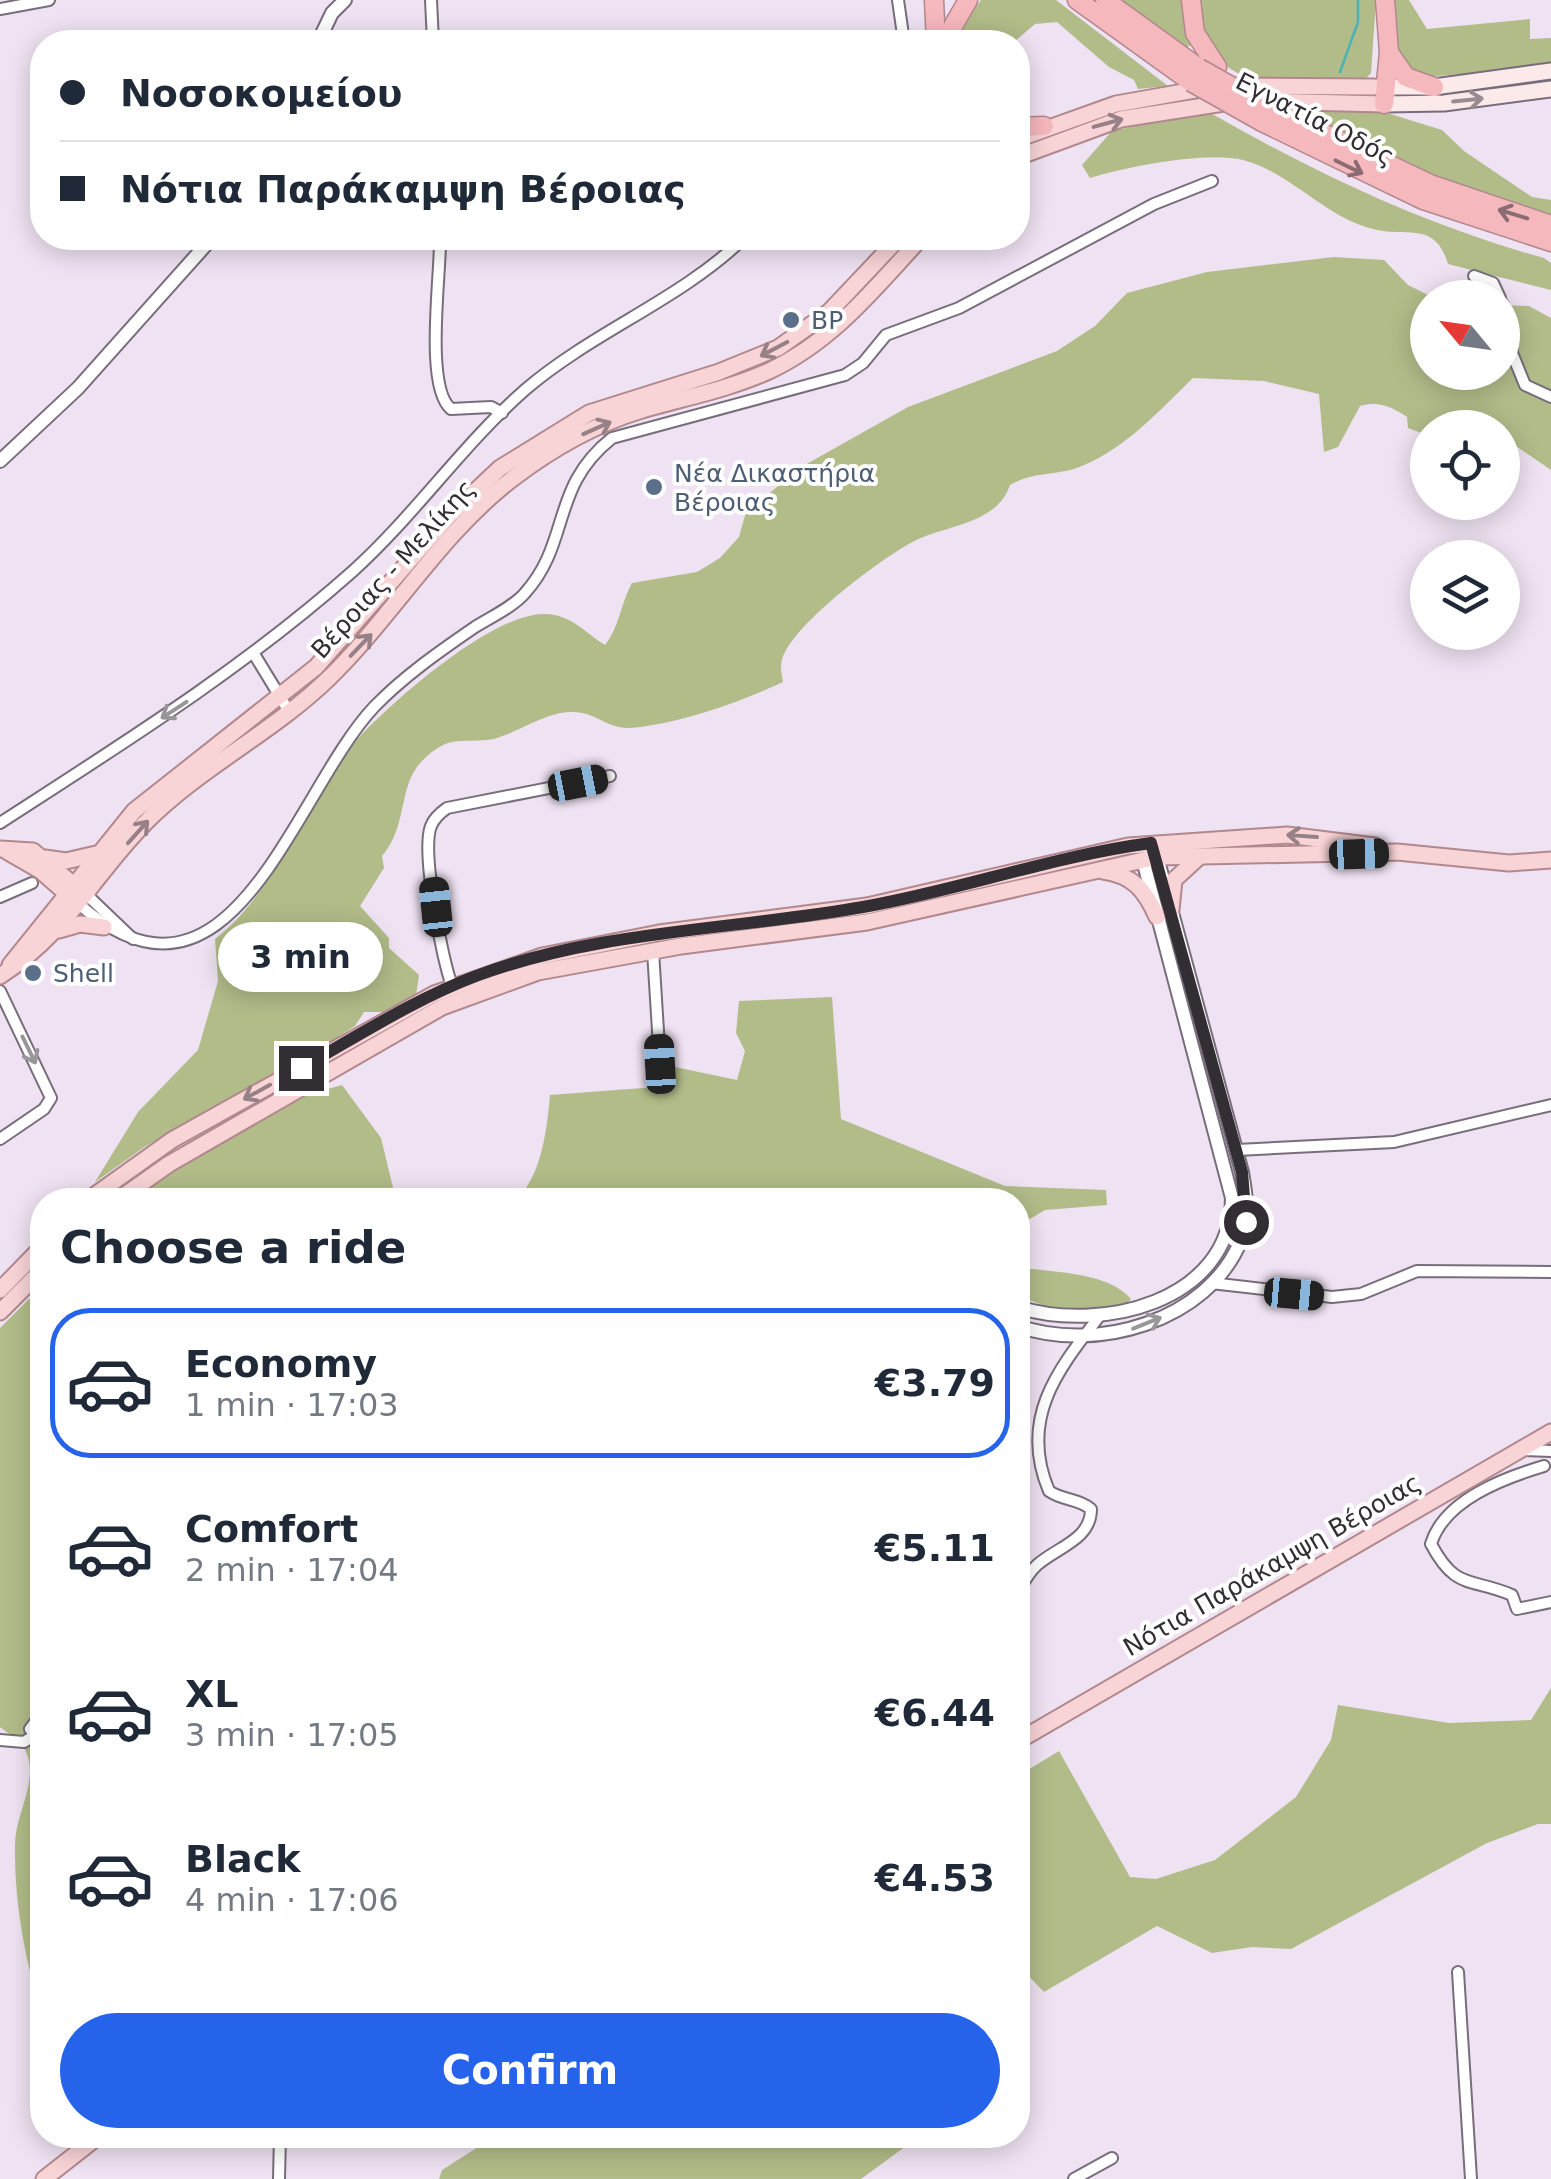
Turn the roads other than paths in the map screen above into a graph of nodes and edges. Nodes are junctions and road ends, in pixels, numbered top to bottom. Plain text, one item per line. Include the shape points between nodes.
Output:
1 (49, 0) edge
2 (345, 0) edge
3 (432, 0) edge
4 (898, 0) edge
5 (934, 0) edge
6 (968, 0) edge
7 (1191, 0) edge
8 (1086, 3) edge
9 (0, 9) edge
10 (1385, 9) edge
11 (324, 30) edge
12 (433, 30) edge
13 (902, 30) edge
14 (935, 30) edge
15 (952, 30) edge
16 (1389, 52) junction
17 (1551, 71) edge
18 (1202, 72) junction
19 (1434, 87) junction
20 (1551, 89) edge
21 (1378, 95) junction
22 (1266, 115) junction
23 (1044, 126) junction
24 (1030, 127) edge
25 (1030, 133) edge
26 (1030, 152) edge
27 (1212, 181) dead end
28 (1551, 225) edge
29 (1551, 242) edge
30 (201, 250) edge
31 (440, 250) edge
32 (729, 250) edge
33 (888, 250) edge
34 (910, 250) edge
35 (1474, 276) dead end
36 (1485, 280) edge
37 (1520, 374) edge
38 (1551, 396) edge
39 (502, 413) junction
40 (0, 461) edge
41 (254, 654) junction
42 (285, 706) junction
43 (610, 776) dead end
44 (0, 823) edge
45 (0, 849) edge
46 (100, 852) junction
47 (1398, 852) junction
48 (1150, 853) junction
49 (1201, 855) junction
50 (1551, 860) edge
51 (39, 870) junction
52 (1089, 870) junction
53 (78, 895) junction
54 (0, 897) edge
55 (1164, 913) junction
56 (53, 924) junction
57 (104, 926) junction
58 (134, 940) junction
59 (653, 951) junction
60 (0, 981) edge
61 (452, 986) junction
62 (660, 1064) dead end
63 (1551, 1105) edge
64 (0, 1139) edge
65 (1236, 1150) junction
66 (105, 1188) edge
67 (135, 1188) edge
68 (30, 1259) edge
69 (1551, 1272) edge
70 (30, 1282) edge
71 (1211, 1283) junction
72 (0, 1290) edge
73 (1030, 1310) edge
74 (0, 1312) edge
75 (1098, 1318) junction
76 (1030, 1329) edge
77 (1085, 1334) junction
78 (1551, 1432) edge
79 (1520, 1450) junction
80 (1551, 1451) edge
81 (1544, 1466) dead end
82 (1030, 1573) edge
83 (1551, 1602) edge
84 (1030, 1734) edge
85 (30, 1739) edge
86 (0, 1740) edge
87 (1458, 1972) dead end
88 (83, 2148) edge
89 (280, 2148) edge
90 (1112, 2158) dead end
91 (44, 2179) edge
92 (279, 2179) edge
93 (1074, 2179) edge
94 (1471, 2179) edge

1 - 9 street
2 - 11 street
3 - 12 street
4 - 13 street
5 - 14 highway
6 - 15 highway
7 - 18 highway
8 - 18 highway, Εγνατία Οδός
10 - 16 highway
10 - 21 highway
16 - 19 highway via 1399,72
16 - 21 highway
17 - 19 main road
18 - 22 highway, bridge
18 - 22 highway, Εγνατία Οδός, bridge
19 - 21 main road
21 -> 20 main road via 1444,103
21 - 23 main road via 1291,84 1190,89
26 -> 21 main road via 1091,128 1190,106
28 -> 22 highway, Εγνατία Οδός via 1416,179
22 -> 29 highway, Εγνατία Οδός via 1397,189
23 - 24 highway
23 - 25 main road
27 - 58 street via 1154,204 977,299 886,335 844,375 612,438 574,480 552,550 524,596 443,648 375,706 232,914 183,943
30 - 40 street via 78,388
31 - 39 street via 436,342 443,398 451,409 491,407
32 - 39 street via 682,288 568,356
33 -> 42 main road, Βέροιας - Μελίκης via 829,312 778,348 589,413 500,468 449,516
42 -> 34 main road, Βέροιας - Μελίκης via 372,634 459,528 510,480 595,428 786,362 840,324
35 - 36 street
37 - 38 street via 1524,384
39 - 41 street via 372,554
41 - 42 street
41 -> 44 street
42 - 46 main road, Βέροιας - Μελίκης via 163,784
53 -> 42 main road, Βέροιας - Μελίκης via 160,808
43 - 61 street via 437,815 430,844 438,940
45 - 51 main road via 21,848
46 - 51 main road
46 - 53 main road, Βέροιας - Μελίκης
47 -> 48 main road via 1287,835
47 - 49 main road
47 - 50 main road via 1509,863
48 - 49 main road
48 - 52 main road
48 - 55 street
48 - 61 main road via 1086,853 866,906 659,933 542,956
49 - 55 main road via 1174,880
51 - 53 main road
51 - 54 street
51 - 56 main road via 53,892
52 - 55 main road via 1132,880
52 - 59 main road via 867,922
53 - 56 main road
53 - 57 street
53 - 58 street
55 - 65 street
55 - 75 street via 1232,1217 1218,1251 1169,1295 1147,1308
56 - 57 main road
56 - 60 main road via 30,957
57 - 58 street
59 - 62 street
59 - 67 main road via 538,972 442,1007
60 -> 64 street via 51,1098
61 -> 66 main road via 172,1140
63 - 65 street via 1394,1142
65 - 71 street via 1246,1222 1241,1242
68 - 72 main road
69 - 71 street via 1416,1271 1361,1294 1332,1297
70 - 74 main road
77 -> 71 street via 1151,1323
73 - 75 street
75 - 77 street
76 - 77 street
77 - 82 street via 1051,1381 1039,1442 1049,1491 1082,1501 1091,1518 1087,1531
78 - 79 main road, Νότια Παράκαμψη Βέροιας
79 - 80 street
79 - 84 main road, Νότια Παράκαμψη Βέροιας
81 - 83 street via 1490,1485 1448,1517 1431,1544 1456,1579 1512,1594 1517,1610
85 - 86 street
87 - 94 street
88 - 91 main road
89 - 92 street
90 - 93 street

